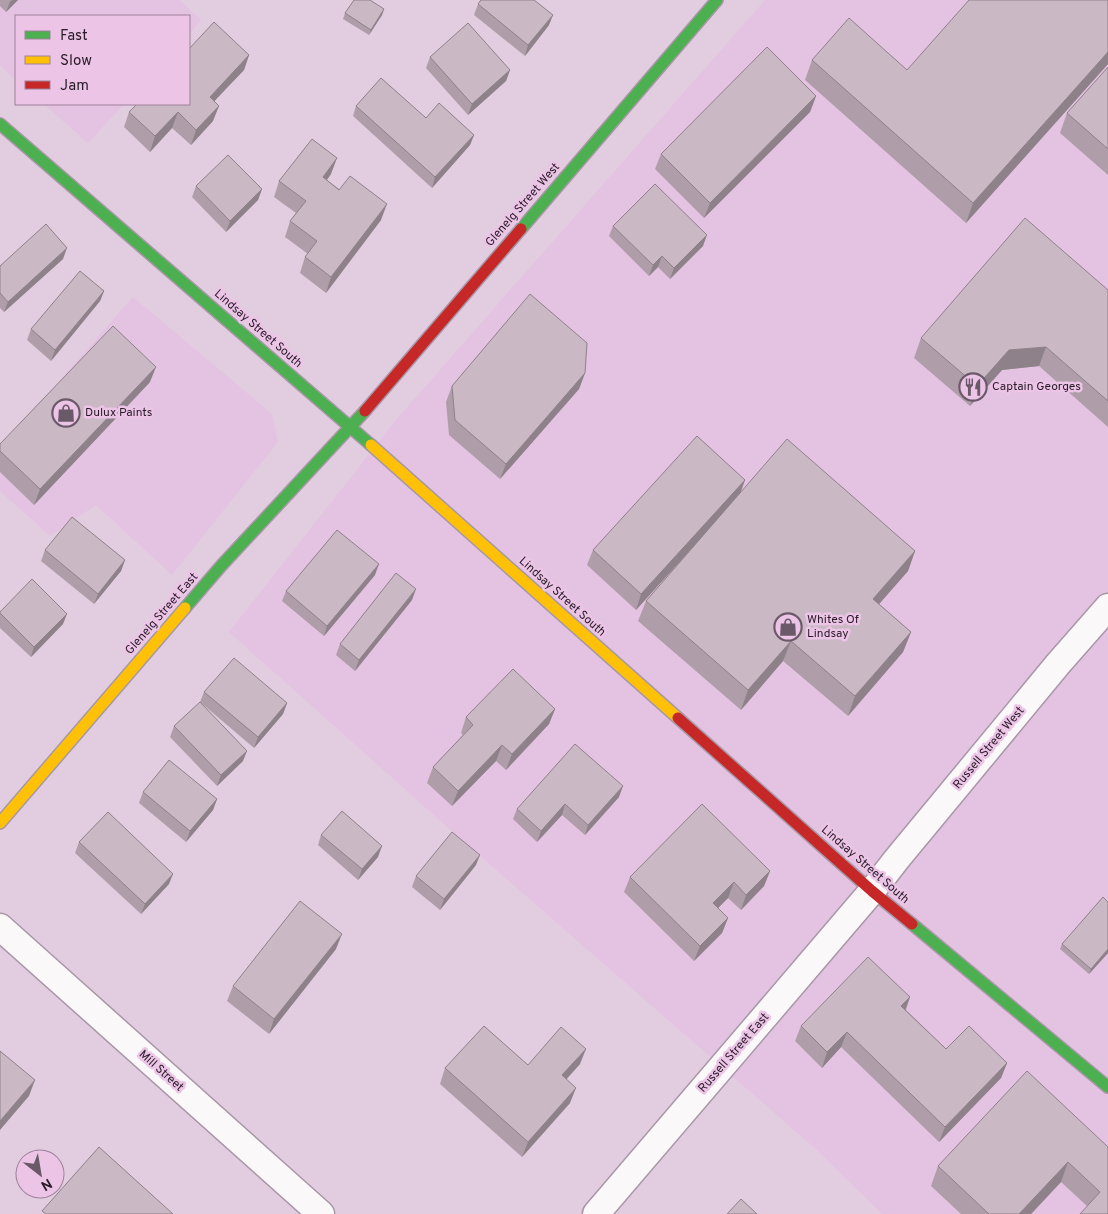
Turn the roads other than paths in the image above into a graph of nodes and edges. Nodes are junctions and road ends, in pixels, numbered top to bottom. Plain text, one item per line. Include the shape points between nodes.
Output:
1 (717, 0) edge
2 (0, 124) edge
3 (351, 427) junction
4 (1108, 607) edge
5 (0, 823) edge
6 (872, 891) junction
7 (0, 927) edge
8 (1108, 1087) edge
9 (321, 1214) edge
10 (596, 1214) edge

1 - 3 main road, Glenelg Street West
2 - 3 main road, Lindsay Street South
3 - 5 main road, Glenelg Street East via 221,566
3 - 6 main road, Lindsay Street South
4 - 6 street, Russell Street West
6 - 8 main road, Lindsay Street South
6 - 10 street, Russell Street East
7 - 9 street, Mill Street

